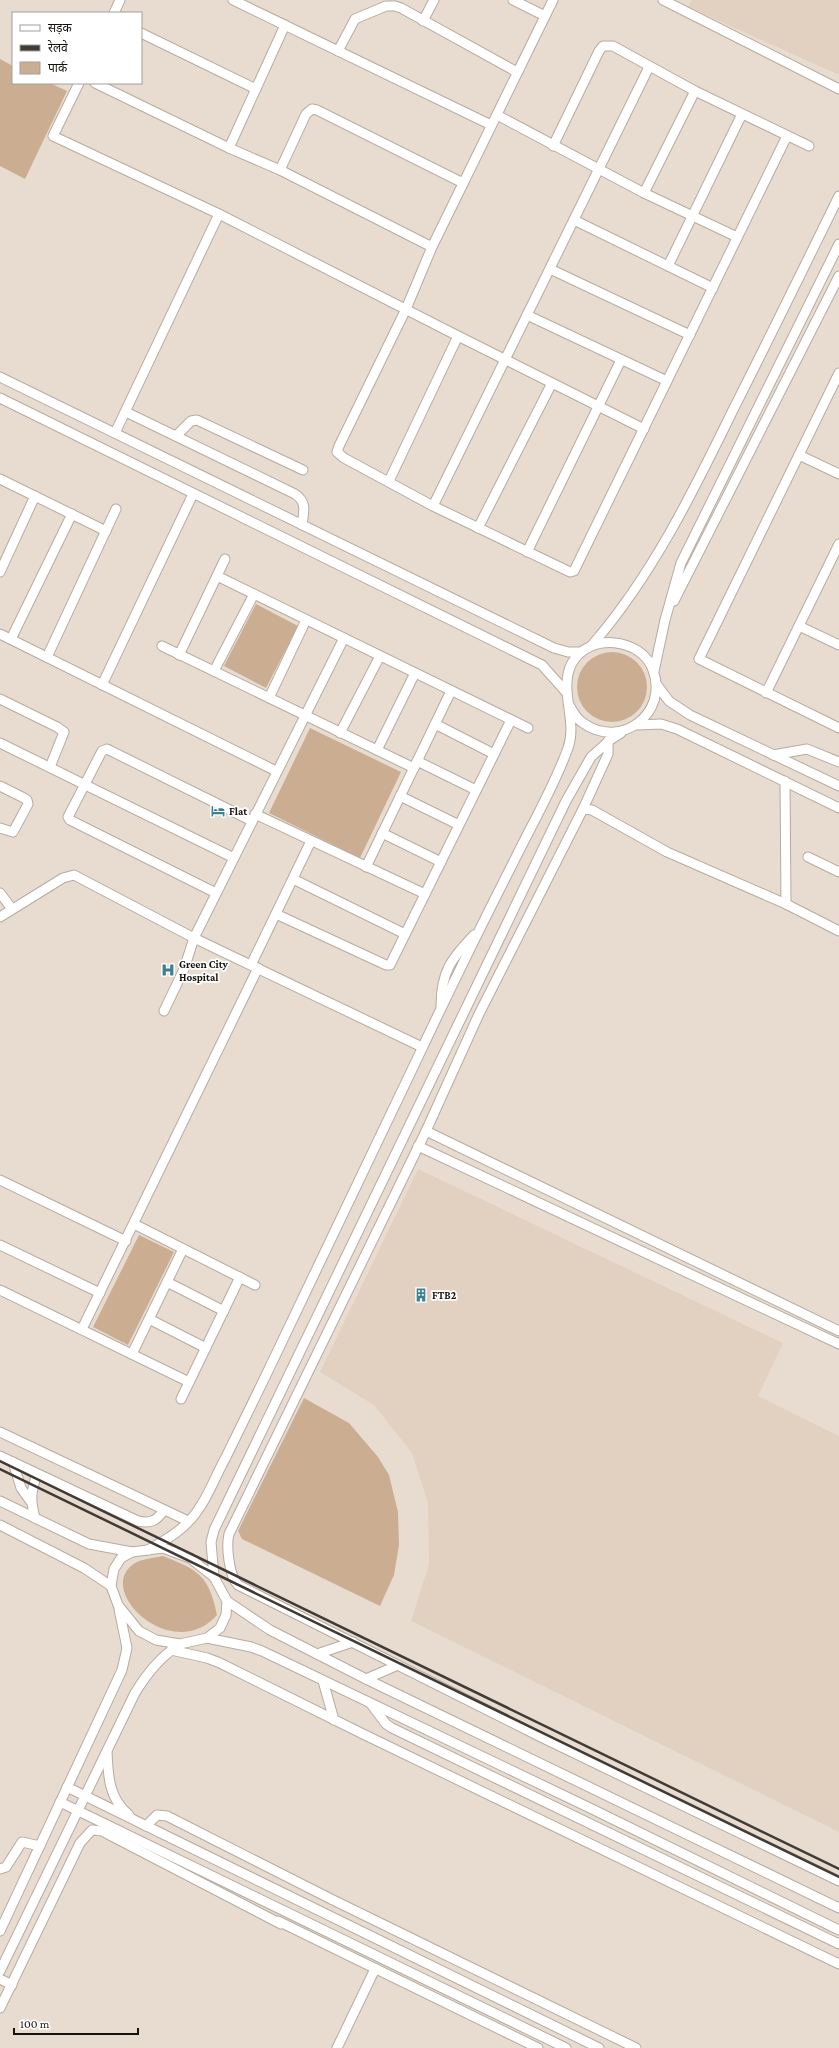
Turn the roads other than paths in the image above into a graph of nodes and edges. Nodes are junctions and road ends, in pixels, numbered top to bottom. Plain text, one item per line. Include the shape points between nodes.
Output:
1 (120, 0) edge
2 (233, 0) edge
3 (434, 0) edge
4 (514, 0) edge
5 (553, 0) edge
6 (663, 0) edge
7 (679, 4) edge
8 (114, 12) edge
9 (545, 16) junction
10 (423, 21) junction
11 (285, 25) junction
12 (142, 33) edge
13 (338, 51) junction
14 (649, 67) junction
15 (517, 72) junction
16 (79, 84) edge
17 (97, 84) edge
18 (256, 89) junction
19 (839, 89) edge
20 (695, 91) junction
21 (742, 114) junction
22 (497, 115) junction
23 (491, 125) junction
24 (787, 136) junction
25 (553, 146) junction
26 (809, 146) dead end
27 (229, 148) junction
28 (280, 170) junction
29 (599, 170) junction
30 (463, 183) junction
31 (644, 193) junction
32 (839, 196) edge
33 (219, 214) junction
34 (693, 216) junction
35 (574, 220) junction
36 (737, 237) junction
37 (839, 244) edge
38 (432, 247) junction
39 (668, 266) junction
40 (550, 269) junction
41 (839, 276) edge
42 (713, 288) junction
43 (406, 309) junction
44 (527, 315) junction
45 (690, 335) junction
46 (458, 336) junction
47 (504, 359) junction
48 (621, 360) junction
49 (839, 373) edge
50 (0, 377) edge
51 (667, 382) junction
52 (552, 383) junction
53 (0, 398) edge
54 (599, 406) junction
55 (126, 412) junction
56 (644, 429) junction
57 (115, 433) junction
58 (176, 436) junction
59 (799, 455) junction
60 (303, 470) dead end
61 (839, 474) edge
62 (0, 479) edge
63 (389, 481) junction
64 (193, 494) junction
65 (36, 496) junction
66 (433, 506) junction
67 (116, 509) dead end
68 (72, 514) junction
69 (302, 525) junction
70 (478, 528) junction
71 (106, 531) junction
72 (839, 544) edge
73 (528, 552) junction
74 (225, 559) dead end
75 (0, 572) edge
76 (217, 576) junction
77 (254, 594) junction
78 (306, 620) junction
79 (665, 620) junction
80 (799, 626) junction
81 (0, 634) edge
82 (344, 638) junction
83 (12, 639) junction
84 (592, 645) junction
85 (839, 645) edge
86 (162, 646) dead end
87 (581, 652) junction
88 (179, 655) junction
89 (380, 656) junction
90 (47, 657) junction
91 (214, 671) junction
92 (654, 671) junction
93 (415, 673) junction
94 (102, 684) junction
95 (657, 685) junction
96 (451, 691) junction
97 (567, 693) junction
98 (766, 693) junction
99 (269, 698) junction
100 (0, 699) edge
101 (568, 703) junction
102 (305, 715) junction
103 (511, 720) junction
104 (435, 724) junction
105 (637, 725) junction
106 (528, 728) dead end
107 (839, 728) edge
108 (626, 730) junction
109 (340, 733) junction
110 (608, 741) junction
111 (0, 743) edge
112 (377, 750) junction
113 (494, 754) junction
114 (773, 754) junction
115 (839, 762) edge
116 (415, 765) junction
117 (50, 767) junction
118 (276, 771) junction
119 (785, 781) junction
120 (86, 784) junction
121 (0, 786) edge
122 (839, 786) edge
123 (476, 790) junction
124 (400, 796) junction
125 (839, 808) edge
126 (583, 810) junction
127 (253, 818) junction
128 (459, 824) junction
129 (0, 828) edge
130 (382, 833) junction
131 (311, 841) junction
132 (808, 857) dead end
133 (234, 858) junction
134 (441, 862) junction
135 (366, 867) junction
136 (839, 872) edge
137 (293, 878) junction
138 (0, 893) edge
139 (216, 893) junction
140 (425, 894) junction
141 (786, 904) junction
142 (12, 909) junction
143 (276, 914) junction
144 (0, 917) edge
145 (839, 930) edge
146 (405, 934) junction
147 (194, 938) junction
148 (255, 967) junction
149 (164, 1011) dead end
150 (422, 1047) junction
151 (426, 1131) junction
152 (418, 1146) junction
153 (0, 1180) edge
154 (134, 1224) junction
155 (126, 1240) junction
156 (0, 1245) edge
157 (183, 1249) junction
158 (240, 1277) junction
159 (167, 1282) junction
160 (255, 1285) dead end
161 (0, 1290) edge
162 (100, 1292) junction
163 (224, 1311) junction
164 (317, 1316) junction
165 (149, 1319) junction
166 (332, 1322) junction
167 (82, 1330) junction
168 (839, 1331) edge
169 (839, 1344) edge
170 (206, 1348) junction
171 (132, 1354) junction
172 (189, 1382) junction
173 (181, 1399) dead end
174 (0, 1432) edge
175 (0, 1456) edge
176 (13, 1462) junction
177 (37, 1474) junction
178 (0, 1501) edge
179 (31, 1502) junction
180 (164, 1510) junction
181 (35, 1518) junction
182 (188, 1521) junction
183 (1, 1527) edge
184 (148, 1550) junction
185 (132, 1552) junction
186 (214, 1577) junction
187 (111, 1586) junction
188 (227, 1601) junction
189 (118, 1605) junction
190 (207, 1638) junction
191 (353, 1642) junction
192 (180, 1644) junction
193 (171, 1650) junction
194 (317, 1654) junction
195 (398, 1665) junction
196 (366, 1679) junction
197 (323, 1681) junction
198 (370, 1704) junction
199 (334, 1720) junction
200 (107, 1751) junction
201 (67, 1787) junction
202 (85, 1796) junction
203 (60, 1802) junction
204 (78, 1810) junction
205 (143, 1825) junction
206 (66, 1836) junction
207 (80, 1843) junction
208 (40, 1846) junction
209 (0, 1868) edge
210 (839, 1881) edge
211 (236, 1887) junction
212 (839, 1908) edge
213 (281, 1924) junction
214 (839, 1930) edge
215 (0, 1931) edge
216 (839, 1944) edge
217 (839, 1964) edge
218 (375, 1969) junction
219 (0, 1971) edge
220 (0, 1979) edge
221 (12, 1985) junction
222 (0, 2008) edge
223 (337, 2048) edge
224 (538, 2048) edge
225 (566, 2048) edge
226 (599, 2048) edge
227 (636, 2048) edge

1 - 8 street
2 - 11 street
3 - 10 street
4 - 9 street
5 - 9 street
6 - 7 street
7 - 19 street
9 - 15 street
10 - 13 street via 395,6 386,6 354,19
10 - 15 street
11 - 13 street
11 - 18 street
12 - 18 street
13 - 23 street
14 - 20 street
14 - 25 street via 613,46 601,48
14 - 29 street
15 - 22 street
16 - 33 street via 53,136
17 - 27 street
18 - 27 street
20 - 21 street
20 - 31 street
21 - 24 street
21 - 34 street
22 - 23 street
22 - 25 street
23 - 30 street
24 - 26 street
24 - 36 street
25 - 29 street
27 - 28 street
28 - 30 street via 306,114 312,109 325,112
28 - 38 street
29 - 31 street
29 - 35 street
30 - 38 street
31 - 34 street
32 - 84 street via 691,496 662,547 610,625
33 - 43 street
33 - 55 street
34 - 36 street
34 - 39 street
35 - 39 street
35 - 40 street
36 - 42 street
37 - 79 street via 681,563
38 - 43 street
39 - 42 street
40 - 44 street
40 - 45 street
41 - 79 street
42 - 45 street
43 - 46 street
43 - 63 street via 338,449 344,458
44 - 47 street
44 - 48 street
45 - 51 street
46 - 47 street
46 - 63 street
47 - 52 street
47 - 66 street
48 - 51 street
48 - 54 street
49 - 59 street
50 - 57 street
51 - 56 street
52 - 54 street
52 - 70 street
53 - 64 street
54 - 56 street
54 - 73 street
55 - 57 street
55 - 58 street
56 - 73 street via 574,572
57 - 69 street
58 - 60 street via 191,420 197,420
58 - 69 street via 302,499 305,506
59 - 61 street
59 - 98 street via 700,658 700,661
62 - 65 street
63 - 66 street
64 - 94 street
64 - 97 street via 542,665
65 - 68 street
65 - 75 street
66 - 70 street
67 - 71 street
68 - 71 street
68 - 83 street
69 - 87 street via 554,648
70 - 73 street
71 - 90 street
72 - 80 street
74 - 76 street
76 - 77 street
76 - 88 street
77 - 78 street
77 - 91 street
78 - 82 street
78 - 99 street
79 - 92 street
80 - 85 street
80 - 98 street
81 - 83 street
82 - 89 street
82 - 102 street
83 - 90 street
84 - 87 street
84 - 92 street via 620,642 635,648
86 - 88 street
87 - 97 street via 573,662 566,682
88 - 91 street
89 - 93 street
89 - 109 street
90 - 94 street
91 - 99 street
92 - 95 street
93 - 96 street
93 - 112 street
94 - 118 street
95 - 105 street via 652,707
95 - 114 street via 668,701 690,715
96 - 103 street
96 - 104 street
97 - 101 street
98 - 107 street
99 - 102 street
100 - 117 street via 58,726 64,732
101 - 108 street via 575,715 589,726 611,733
101 - 150 street via 569,745 550,789
102 - 109 street
102 - 118 street
103 - 106 street
103 - 113 street
104 - 113 street
104 - 116 street
105 - 108 street
105 - 119 street via 661,724 677,729
108 - 110 street
109 - 112 street
110 - 126 street via 608,754
110 - 164 street via 591,756 566,801
111 - 117 street
112 - 116 street
113 - 123 street
114 - 115 street via 807,749
114 - 122 street
116 - 123 street
116 - 124 street
117 - 120 street
118 - 127 street
119 - 125 street
119 - 141 street
120 - 127 street via 102,751 107,748
120 - 133 street
120 - 139 street via 68,817 70,820
121 - 129 street via 27,800 28,804 13,832
123 - 128 street
124 - 128 street
124 - 130 street
126 - 141 street via 592,810 667,852
126 - 151 street via 479,1014
127 - 131 street
127 - 133 street
128 - 134 street
130 - 134 street
130 - 135 street
131 - 135 street
131 - 137 street
132 - 136 street
133 - 139 street
134 - 140 street
135 - 140 street
137 - 143 street
137 - 146 street
138 - 142 street
139 - 147 street
140 - 146 street
141 - 145 street
142 - 144 street
142 - 147 street via 63,878 74,876
143 - 146 street via 388,966
143 - 148 street
147 - 148 street
147 - 149 street via 184,969
148 - 150 street
148 - 154 street
150 - 182 street via 248,1412 200,1508
151 - 152 street
151 - 168 street
152 - 166 street
152 - 169 street
153 - 155 street
154 - 155 street
154 - 157 street
155 - 162 street
156 - 162 street
157 - 158 street
157 - 159 street
158 - 160 street
158 - 163 street
159 - 163 street
159 - 165 street
161 - 167 street
162 - 167 street
163 - 170 street
164 - 166 street
164 - 186 street via 214,1530 211,1542
165 - 170 street
165 - 171 street
166 - 191 street via 229,1534 227,1545 236,1584
167 - 171 street
170 - 172 street
171 - 172 street
172 - 173 street
174 - 180 street
175 - 176 street
176 - 177 street
176 - 179 street via 21,1488
177 - 179 street via 31,1491
177 - 180 street via 138,1521 152,1522
178 - 181 street
179 - 181 street
180 - 182 street
181 - 185 street via 89,1544
182 - 184 street via 168,1539
183 - 187 street via 84,1568
184 - 185 street
184 - 186 street via 163,1548 190,1558
185 - 187 street via 121,1558 114,1569
186 - 188 street
187 - 189 street
188 - 190 street via 226,1615 220,1628
188 - 194 street via 270,1630
189 - 192 street via 139,1631 148,1637
189 - 201 street via 127,1648 122,1670
190 - 192 street
190 - 197 street via 251,1647
191 - 194 street
191 - 195 street
192 - 193 street
193 - 199 street via 220,1663
193 - 200 street via 144,1678
194 - 196 street
195 - 196 street
195 - 210 street
196 - 212 street
197 - 198 street
197 - 199 street
198 - 214 street via 592,1808
198 - 216 street via 392,1728
199 - 217 street
200 - 202 street
200 - 205 street via 108,1777 113,1795 123,1809
201 - 202 street
201 - 203 street
202 - 204 street
202 - 205 street
203 - 204 street
203 - 208 street
204 - 206 street
204 - 211 street
205 - 226 street
205 - 227 street via 157,1815 167,1816
206 - 207 street
206 - 219 street
207 - 213 street via 92,1830 102,1830
207 - 221 street
208 - 209 street via 22,1842 6,1867
208 - 215 street
211 - 213 street
211 - 225 street
213 - 218 street
218 - 223 street
218 - 224 street
220 - 221 street
221 - 222 street

